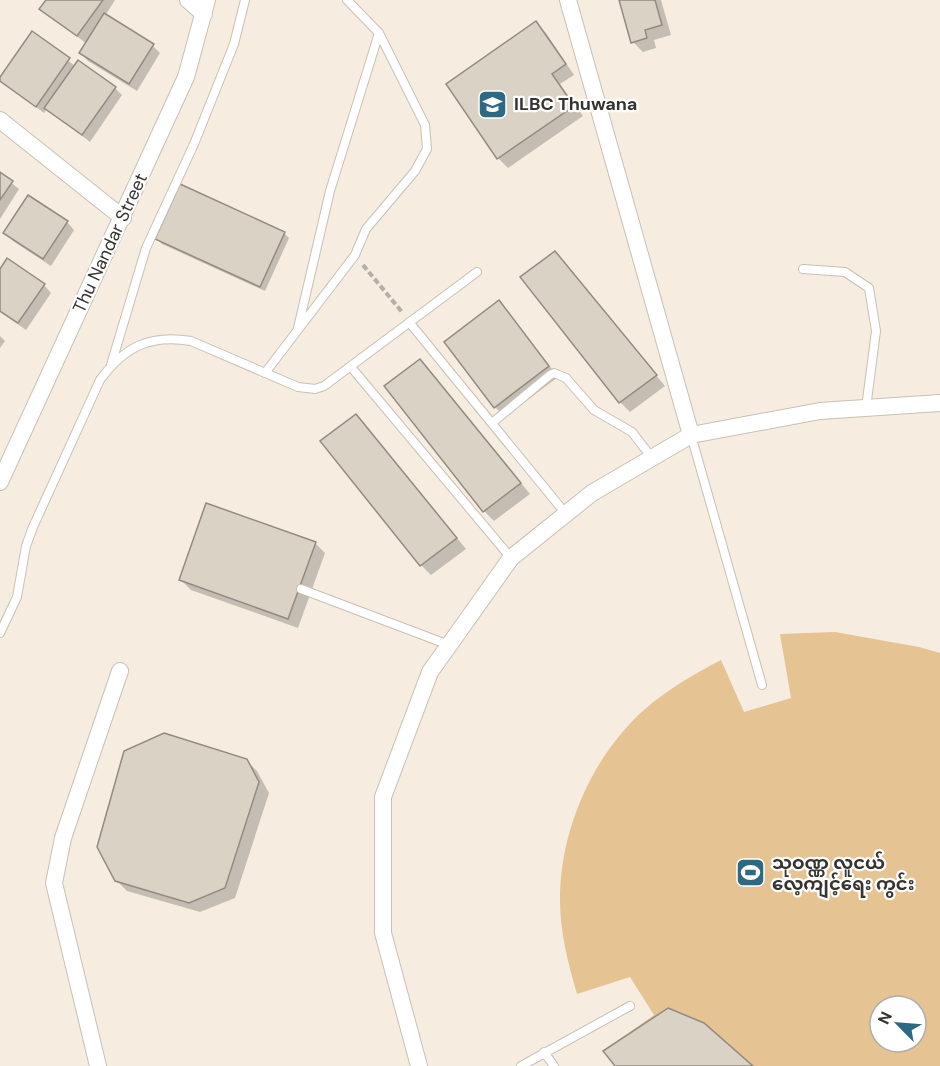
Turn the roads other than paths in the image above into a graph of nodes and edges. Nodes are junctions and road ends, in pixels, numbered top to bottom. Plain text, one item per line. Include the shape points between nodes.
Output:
1 (188, 0) edge
2 (245, 0) edge
3 (568, 0) edge
4 (350, 1) edge
5 (206, 7) edge
6 (379, 33) junction
7 (0, 120) edge
8 (123, 218) junction
9 (803, 269) dead end
10 (477, 272) dead end
11 (409, 322) junction
12 (297, 332) junction
13 (110, 366) junction
14 (351, 367) junction
15 (265, 373) junction
16 (940, 403) edge
17 (866, 408) junction
18 (492, 423) junction
19 (691, 435) junction
20 (652, 458) junction
21 (0, 482) edge
22 (566, 514) junction
23 (511, 558) junction
24 (301, 590) dead end
25 (0, 633) edge
26 (449, 645) junction
27 (120, 671) dead end
28 (762, 685) dead end
29 (630, 1006) dead end
30 (544, 1052) junction
31 (98, 1066) edge
32 (419, 1066) edge
33 (521, 1066) edge
34 (554, 1066) edge

1 - 5 street
2 - 13 lane via 234,44 146,248
3 - 19 street
4 - 6 lane
5 - 8 street, Thu Nandar Street via 186,77
6 - 12 lane via 330,190
6 - 12 lane via 425,125 427,149 416,171 366,229 355,255
7 - 8 street
8 - 21 street, Thu Nandar Street
9 - 17 lane via 845,272 869,288 876,331
10 - 11 lane
11 - 14 lane
11 - 18 lane
12 - 15 lane
13 - 15 lane via 145,342 176,338 206,346
13 - 25 lane via 33,527 18,597
14 - 15 lane via 315,389 298,387
14 - 23 lane
16 - 17 street
17 - 19 street via 820,411
18 - 20 lane via 554,373 566,378 594,410 632,432
18 - 22 lane
19 - 20 street
19 - 28 lane
20 - 22 street via 592,493
22 - 23 street
23 - 26 street
24 - 26 lane
26 - 32 street via 430,672 383,797 383,933
27 - 31 street via 63,838 54,883
29 - 30 lane
30 - 33 lane
30 - 34 lane

